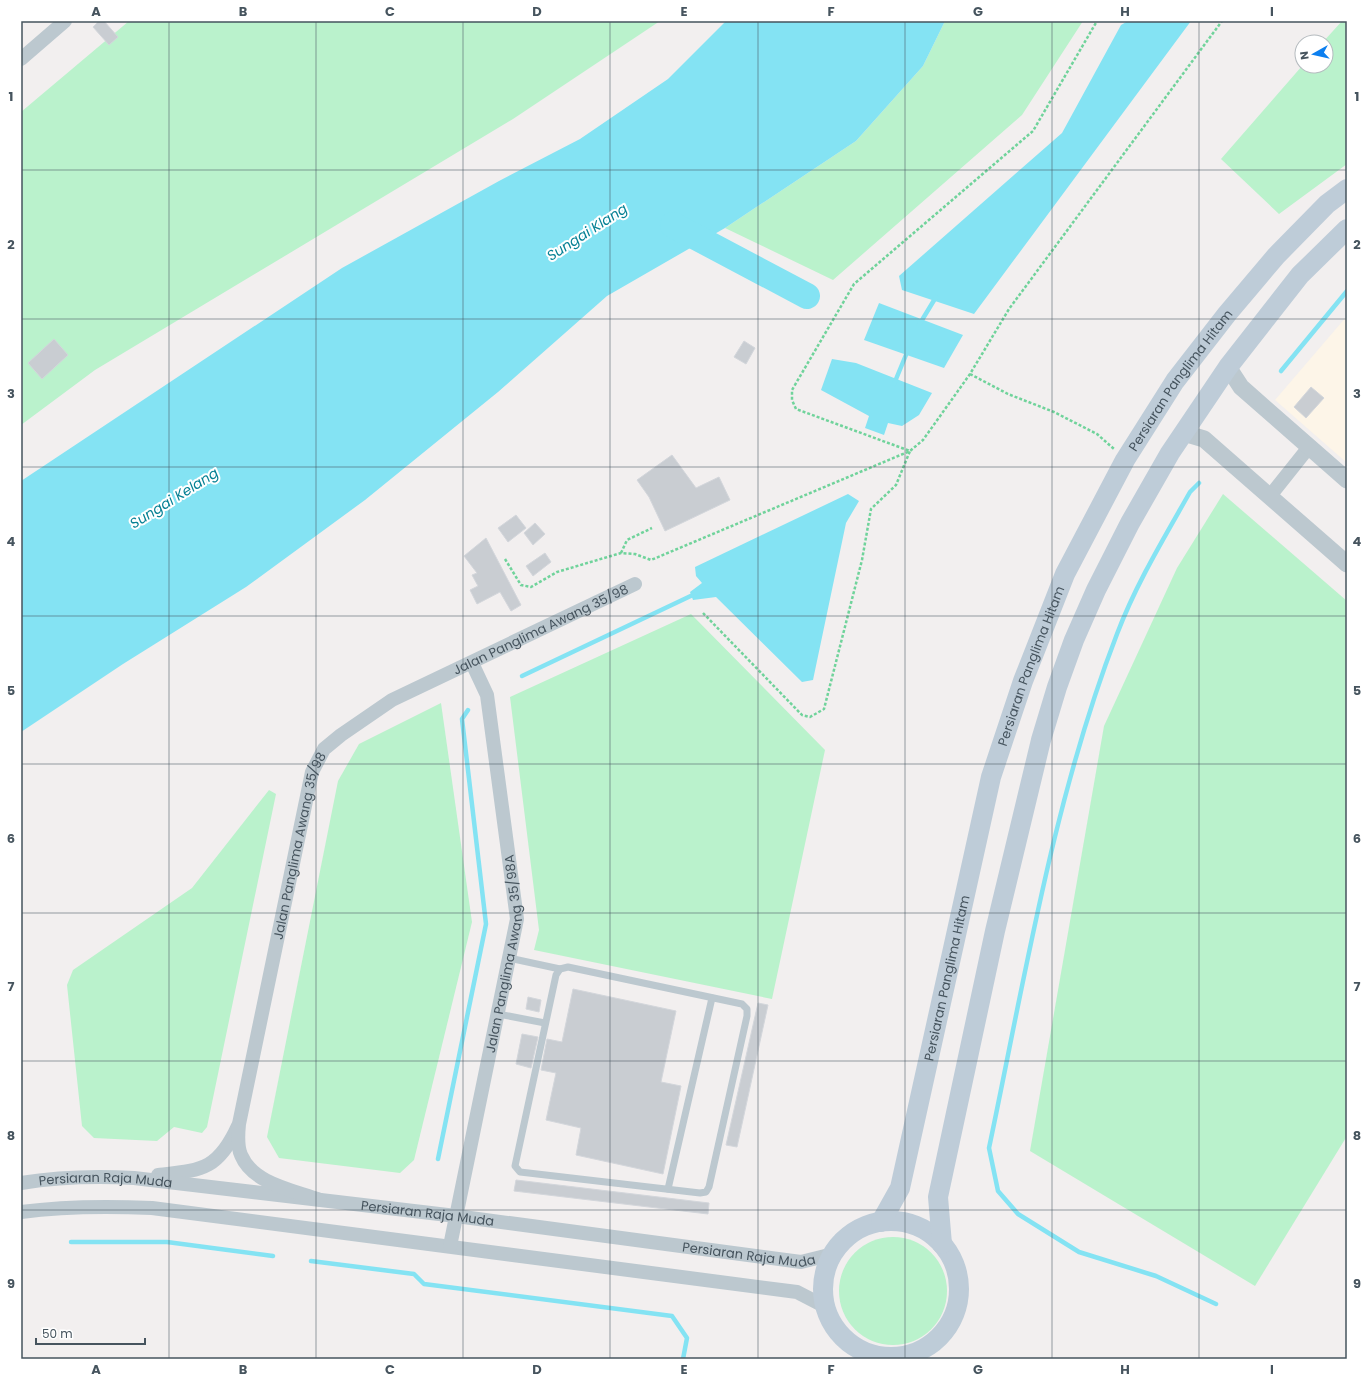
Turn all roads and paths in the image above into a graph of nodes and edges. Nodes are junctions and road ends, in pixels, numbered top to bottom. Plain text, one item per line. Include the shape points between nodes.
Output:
1 (65, 21) edge
2 (1097, 21) edge
3 (1222, 21) edge
4 (21, 59) edge
5 (1347, 189) edge
6 (1347, 229) edge
7 (1228, 367) junction
8 (970, 374) junction
9 (1184, 433) junction
10 (1309, 447) junction
11 (910, 451) junction
12 (1125, 460) junction
13 (1347, 480) edge
14 (1270, 496) junction
15 (652, 528) dead end
16 (621, 553) junction
17 (505, 558) dead end
18 (1347, 564) edge
19 (635, 584) dead end
20 (703, 614) dead end
21 (472, 663) junction
22 (509, 958) junction
23 (560, 969) junction
24 (712, 998) junction
25 (498, 1014) junction
26 (545, 1023) junction
27 (238, 1124) junction
28 (134, 1178) junction
29 (21, 1183) edge
30 (668, 1189) junction
31 (320, 1200) junction
32 (21, 1212) edge
33 (456, 1216) junction
34 (881, 1222) junction
35 (942, 1244) junction
36 (450, 1246) junction
37 (833, 1254) junction
38 (826, 1306) junction
39 (843, 1338) junction
40 (912, 1357) edge
41 (846, 1359) edge

1 - 4 street
2 - 11 path via 1034,130 854,284 792,390 792,400 796,409
3 - 8 path via 1009,309
5 - 12 main road, Persiaran Panglima Hitam via 1327,204 1276,256 1227,314 1175,381
6 - 7 main road via 1300,275
7 - 9 main road
7 - 10 street via 1241,387
8 - 11 path via 923,440
8 - 12 path via 1097,434
9 - 14 street via 1204,439
9 - 35 main road via 1130,523 1096,590 1057,687 1041,740 995,931 938,1198
10 - 13 street
10 - 14 street
11 - 16 path via 651,560 635,554
11 - 20 path via 896,485 871,509 862,560 824,709 810,717 802,715
12 - 34 main road, Persiaran Panglima Hitam via 1065,574 1023,681 991,777 900,1188
14 - 18 street
15 - 16 path via 627,540
16 - 17 path via 557,572 531,587 521,585
19 - 21 street, Jalan Panglima Awang 35/98
21 - 22 street, Jalan Panglima Awang 35/98A via 487,696 517,919
21 - 27 street, Jalan Panglima Awang 35/98 via 392,700 324,749 312,772
22 - 23 lane
22 - 25 street, Jalan Panglima Awang 35/98A
23 - 24 lane via 568,967
23 - 26 lane via 556,975
24 - 30 lane
24 - 30 lane via 742,1004 747,1009 747,1016 709,1187 706,1192 700,1194
25 - 26 lane
25 - 33 street, Jalan Panglima Awang 35/98A
26 - 30 lane via 515,1166 520,1172
27 - 28 street via 219,1158 206,1167
27 - 31 street via 241,1155 250,1169 264,1180
28 - 29 street, Persiaran Raja Muda via 48,1178
28 - 31 street, Persiaran Raja Muda
31 - 33 street, Persiaran Raja Muda
32 - 36 street, Persiaran Raja Muda via 103,1206 152,1208
33 - 36 street, Jalan Panglima Awang 35/98A
33 - 37 street, Persiaran Raja Muda via 801,1262
34 - 35 main road via 903,1222 924,1230
34 - 37 main road via 862,1228 846,1239
35 - 40 main road via 952,1258 958,1275 957,1308 950,1324 940,1337
36 - 38 street, Persiaran Raja Muda via 797,1292
37 - 38 main road via 824,1280
38 - 39 main road via 832,1323
39 - 40 main road via 862,1350 883,1357
39 - 41 main road

